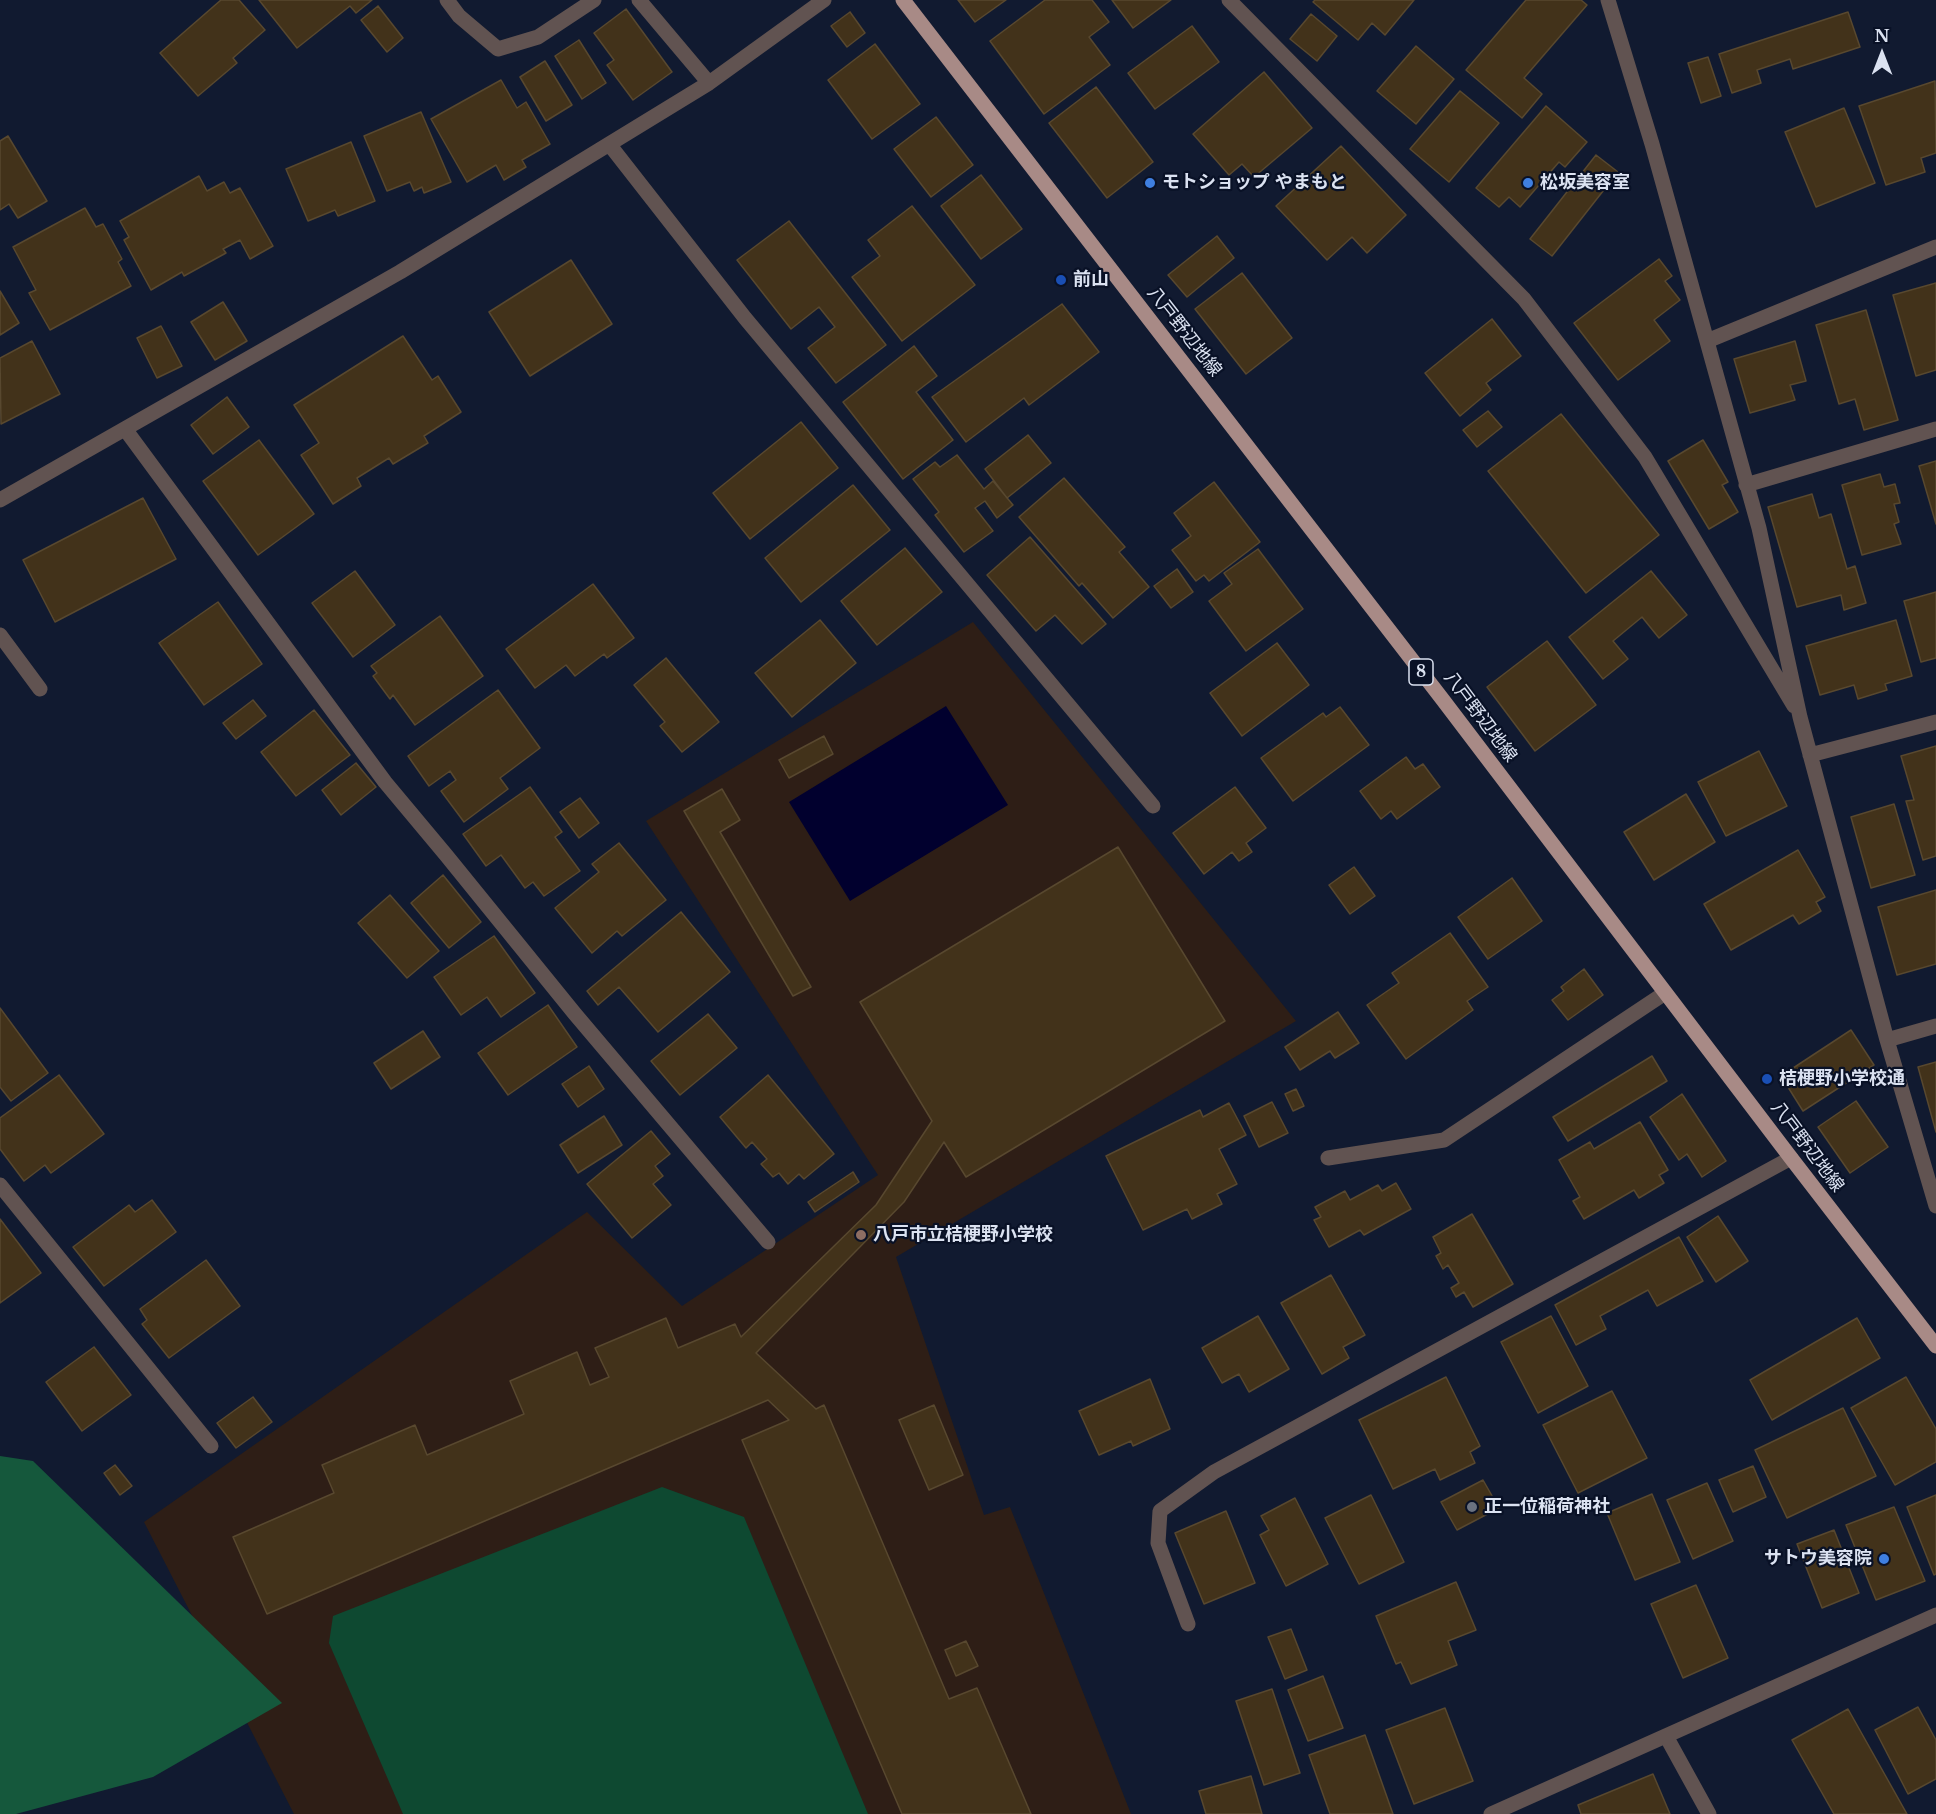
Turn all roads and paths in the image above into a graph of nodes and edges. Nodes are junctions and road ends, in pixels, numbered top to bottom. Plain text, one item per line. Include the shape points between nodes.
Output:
1 (447, 0) edge
2 (594, 0) edge
3 (639, 0) edge
4 (824, 0) edge
5 (903, 0) edge
6 (1229, 0) edge
7 (1608, 0) edge
8 (709, 83) junction
9 (609, 144) junction
10 (1936, 248) edge
11 (1707, 341) junction
12 (126, 429) junction
13 (1936, 429) edge
14 (1746, 485) junction
15 (0, 500) edge
16 (0, 635) edge
17 (40, 689) dead end
18 (1800, 717) junction
19 (1936, 722) edge
20 (1810, 754) junction
21 (1153, 806) dead end
22 (1665, 993) junction
23 (1936, 1026) edge
24 (1887, 1040) junction
25 (1328, 1158) dead end
26 (1791, 1158) junction
27 (0, 1185) edge
28 (1936, 1206) edge
29 (768, 1242) dead end
30 (1936, 1346) edge
31 (212, 1446) dead end
32 (1936, 1615) edge
33 (1188, 1624) dead end
34 (1666, 1736) junction
35 (1491, 1814) edge
36 (1709, 1814) edge

1 - 2 street via 459,16 498,49 538,37
3 - 8 street
4 - 8 street
5 - 22 main road, 八戸野辺地線 / 8
6 - 18 street via 1524,299 1645,458
7 - 11 street
8 - 9 street
9 - 12 street via 400,272
9 - 21 street via 746,318
10 - 11 street
11 - 14 street
12 - 15 street
12 - 29 street via 385,783
13 - 14 street
14 - 18 street
16 - 17 street
18 - 20 street
19 - 20 street
20 - 24 street
22 - 25 street via 1444,1140
22 - 26 main road, 八戸野辺地線 / 8
23 - 24 street
24 - 28 street
26 - 30 main road, 八戸野辺地線 / 8
26 - 33 street via 1214,1472 1160,1511 1158,1543
27 - 31 street
32 - 34 street
34 - 35 street
34 - 36 street

